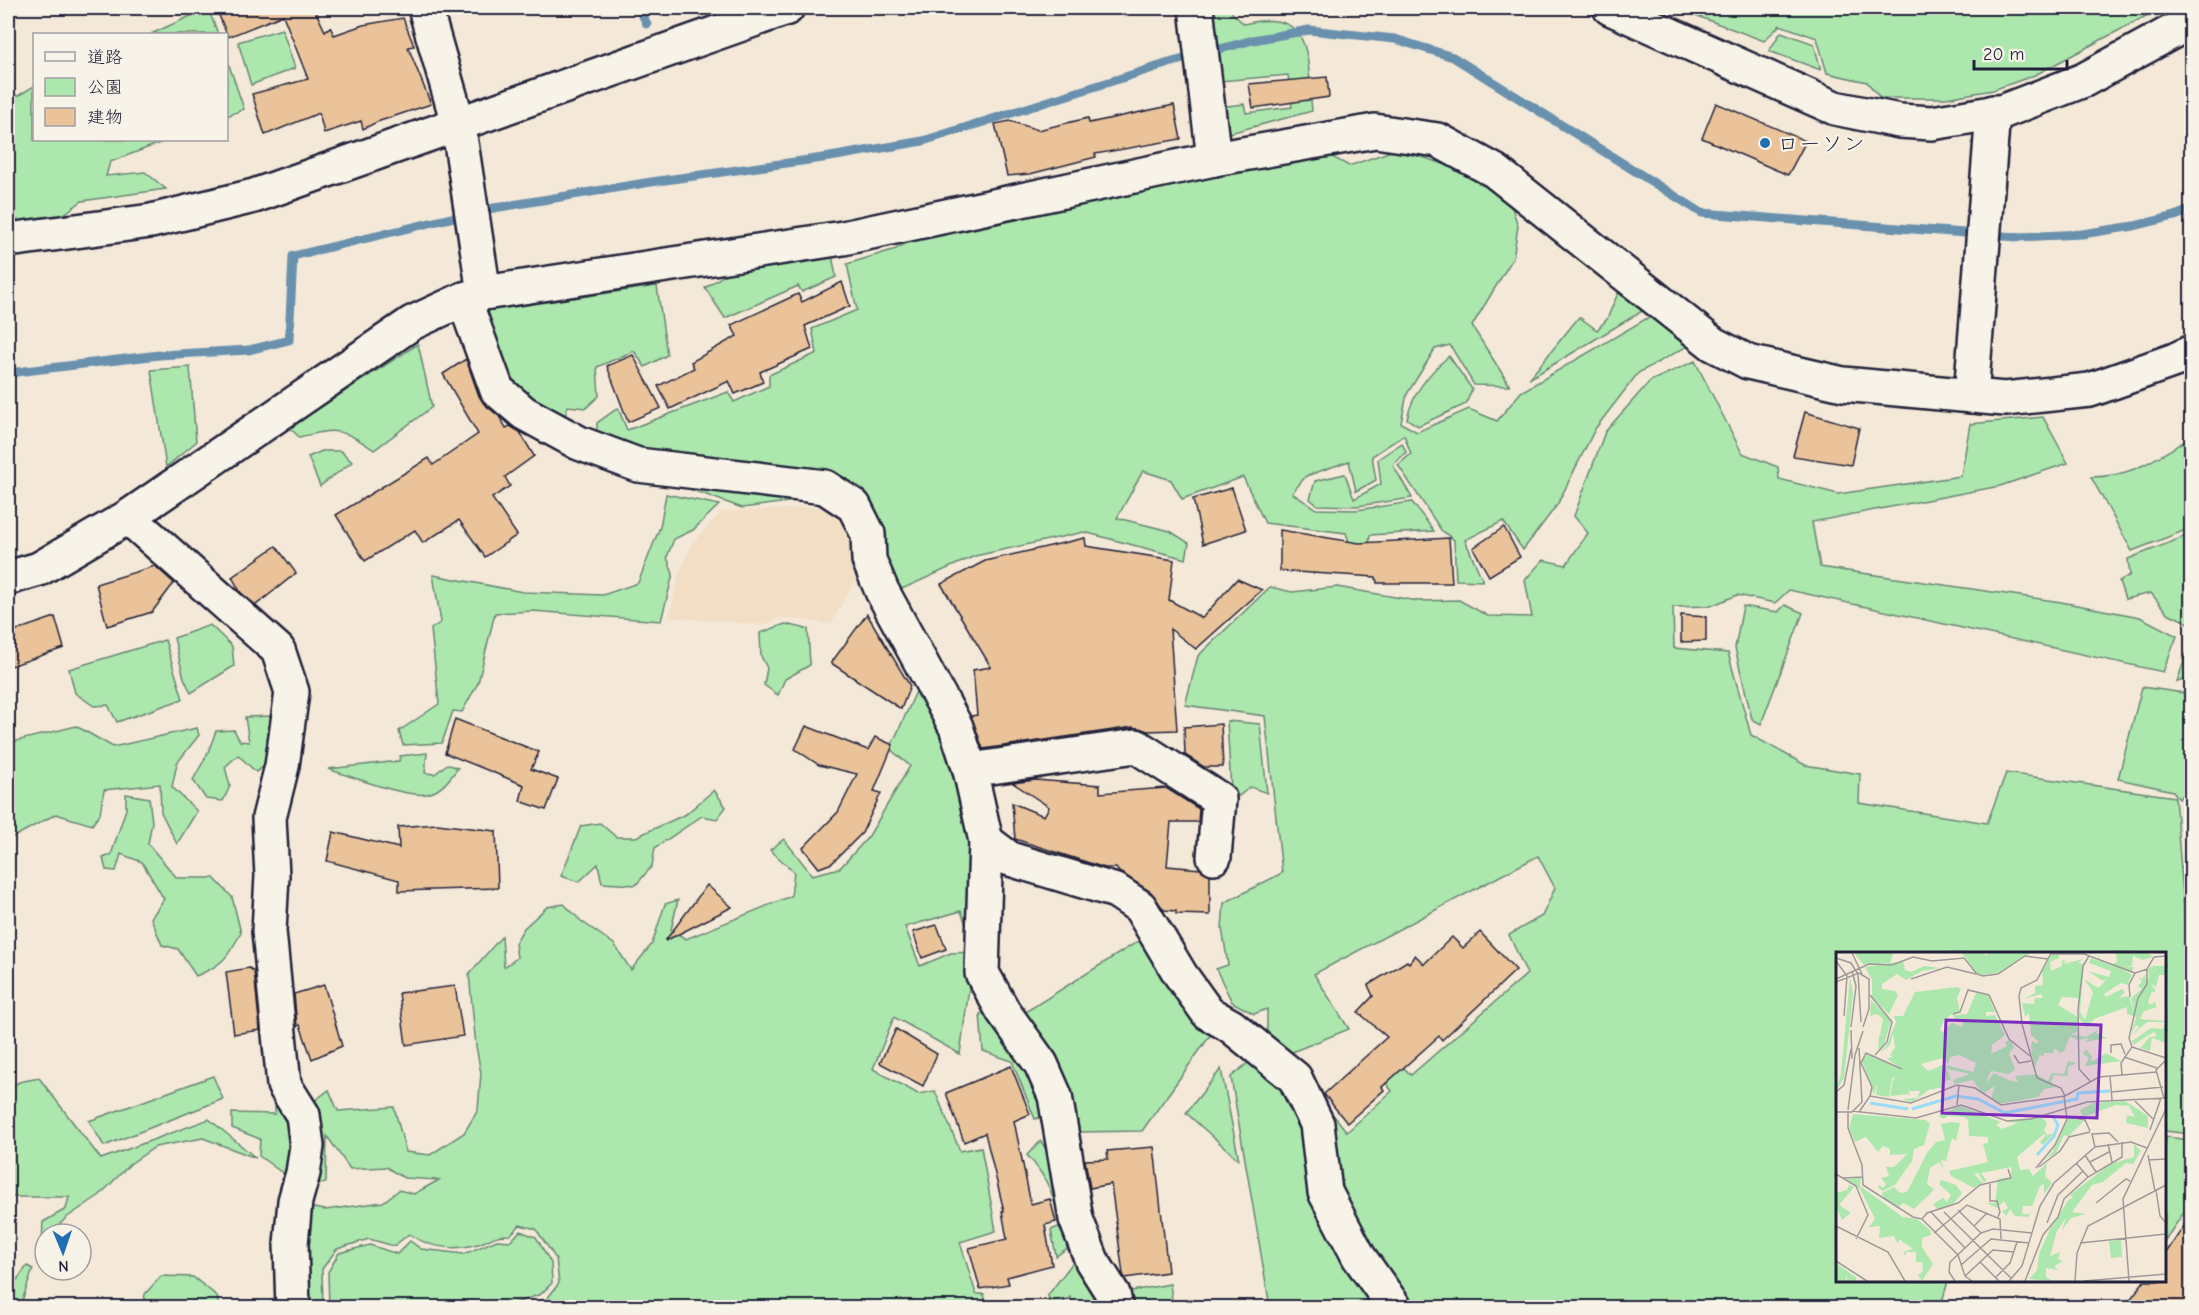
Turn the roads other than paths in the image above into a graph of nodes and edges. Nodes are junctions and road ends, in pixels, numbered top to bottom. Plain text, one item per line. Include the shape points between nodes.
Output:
1 (425, 8) edge
2 (787, 8) edge
3 (1610, 8) edge
4 (1197, 20) edge
5 (2192, 21) edge
6 (1993, 112) junction
7 (458, 123) junction
8 (1214, 159) junction
9 (8, 240) edge
10 (474, 296) junction
11 (2192, 352) edge
12 (1971, 396) junction
13 (128, 517) junction
14 (8, 578) edge
15 (970, 770) junction
16 (986, 842) junction
17 (1214, 857) dead end
18 (293, 1308) edge
19 (1116, 1308) edge
20 (1395, 1308) edge

1 - 7 street
2 - 7 street
3 - 6 street via 1835,108 1899,121 1932,123
4 - 8 street
5 - 6 street via 2084,80
6 - 12 street
7 - 9 street via 254,196 151,221
7 - 10 street via 475,234
8 - 10 street via 843,238
8 - 12 street via 1375,132 1438,140 1495,171 1713,344 1748,362 1843,384
10 - 13 street via 412,323
10 - 15 street via 497,390 524,413 579,443 638,465 825,488 854,506 868,534 869,560 882,591 956,727
11 - 12 street via 2090,390 2005,399
13 - 14 street via 39,569
13 - 18 street via 278,650 292,692 282,766 268,818 272,876 269,931 284,1086 303,1115 307,1146 291,1244
15 - 16 street
15 - 17 street via 1136,746 1219,799
16 - 19 street via 982,973 1041,1064 1055,1096 1076,1219 1092,1261 1113,1294
16 - 20 street via 1011,859 1116,891 1140,907 1208,1013 1231,1026 1295,1078 1317,1124 1324,1192 1359,1257

